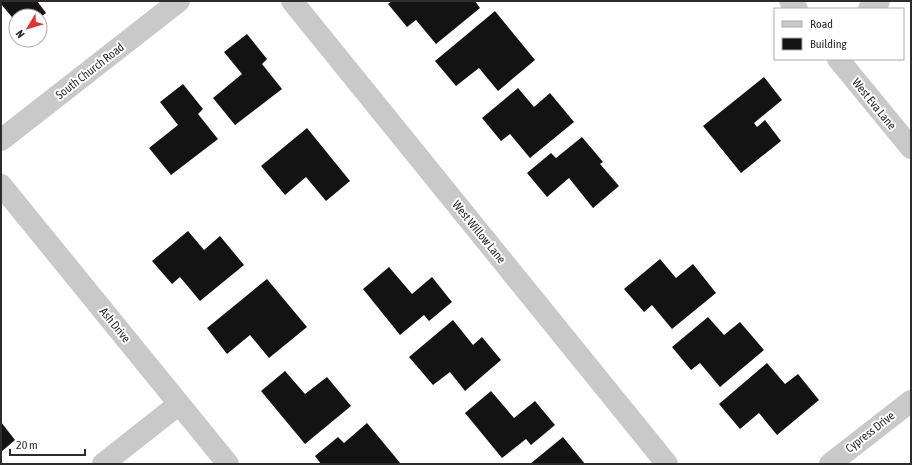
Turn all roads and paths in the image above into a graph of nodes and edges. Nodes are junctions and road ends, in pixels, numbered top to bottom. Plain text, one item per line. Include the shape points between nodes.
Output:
1 (179, 1) edge
2 (292, 1) edge
3 (880, 1) edge
4 (871, 8) edge
5 (839, 60) edge
6 (1, 140) edge
7 (911, 148) edge
8 (1, 186) edge
9 (911, 401) edge
10 (179, 404) junction
11 (103, 464) edge
12 (228, 464) edge
13 (667, 464) edge
14 (830, 464) edge

1 - 6 street, South Church Road
2 - 13 street, West Willow Lane
3 - 4 street
5 - 7 street, West Eva Lane
8 - 10 street, Ash Drive
9 - 14 street, Cypress Drive
10 - 11 street
10 - 12 street, Ash Drive

